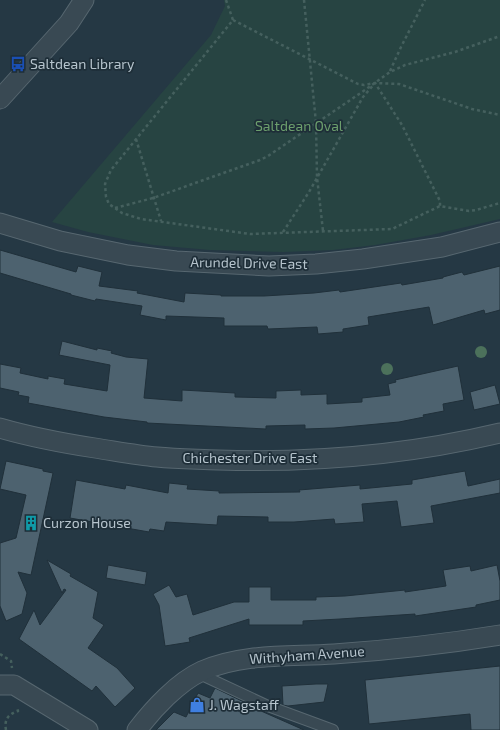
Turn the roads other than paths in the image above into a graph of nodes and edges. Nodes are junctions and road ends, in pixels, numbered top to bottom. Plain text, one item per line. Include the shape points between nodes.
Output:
1 (84, 0) edge
2 (0, 99) edge
3 (0, 223) edge
4 (500, 232) edge
5 (0, 428) edge
6 (500, 434) edge
7 (500, 635) edge
8 (202, 671) junction
9 (0, 685) edge
10 (88, 730) edge
11 (137, 730) edge
12 (333, 730) edge

1 - 2 street via 69,23
3 - 4 street, Arundel Drive East via 60,241 128,255 176,261 269,266 363,260 442,247
5 - 6 street, Chichester Drive East via 72,444 157,457 248,461 372,454 443,445
7 - 8 street, Withyham Avenue via 379,651 255,658 227,662
8 - 11 street, Withyham Avenue via 164,700
8 - 12 lane via 206,677 268,706
9 - 10 street via 14,685

